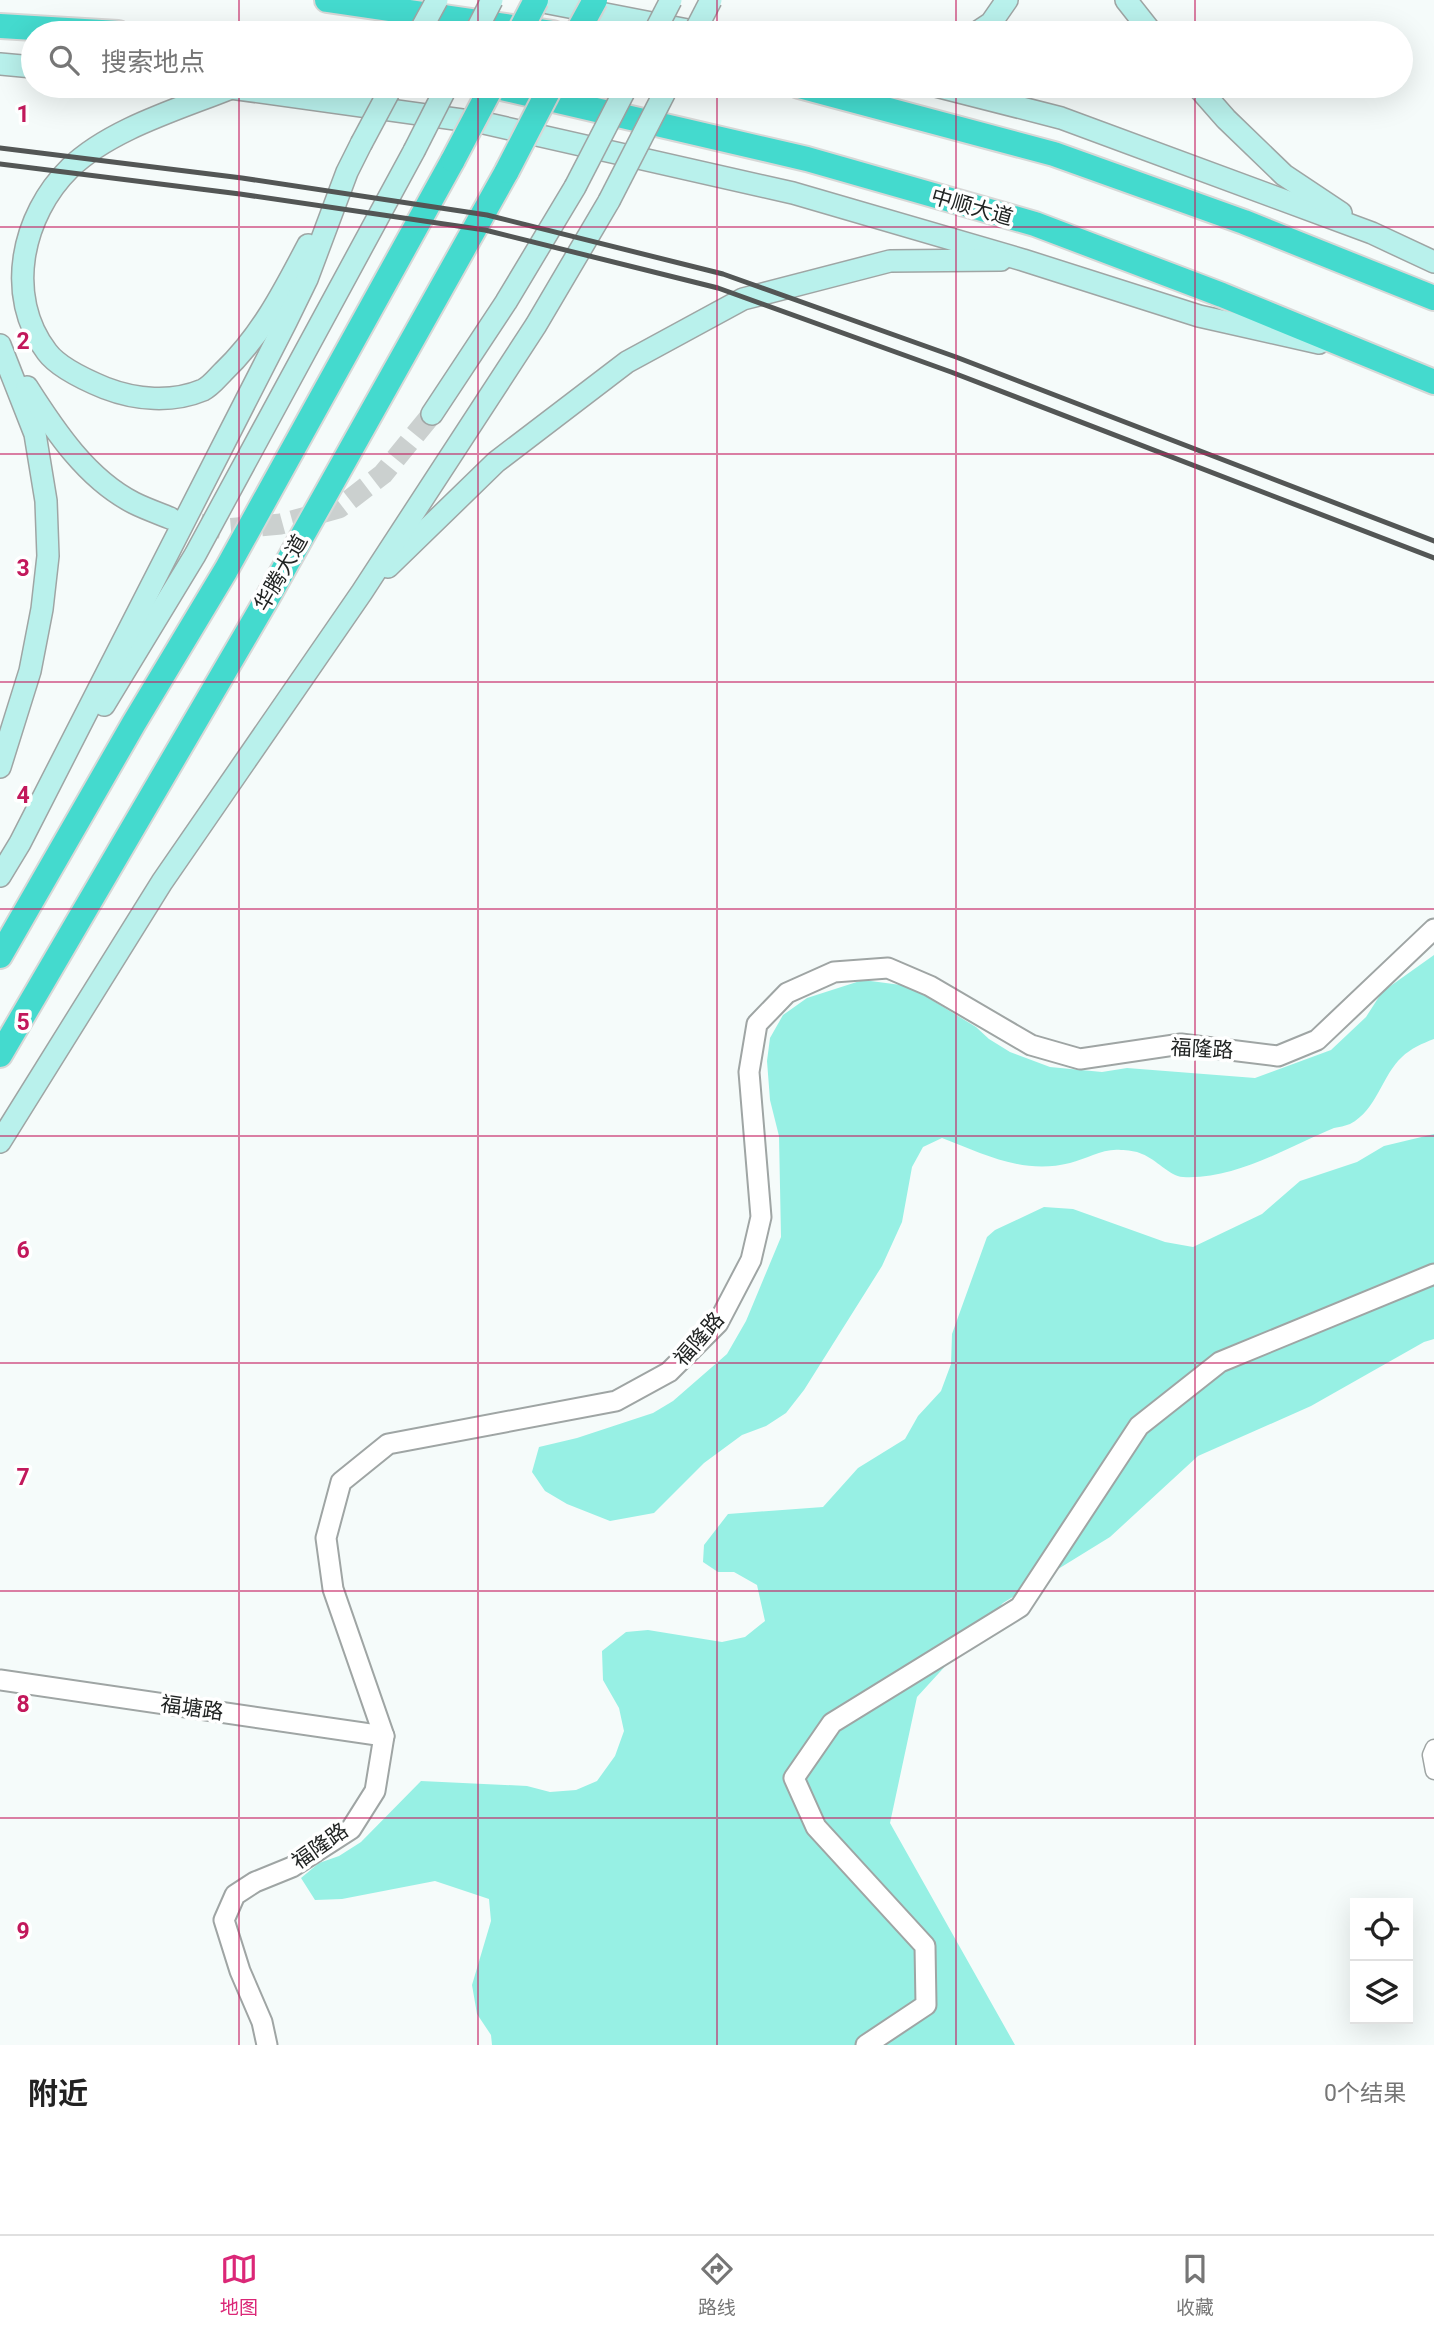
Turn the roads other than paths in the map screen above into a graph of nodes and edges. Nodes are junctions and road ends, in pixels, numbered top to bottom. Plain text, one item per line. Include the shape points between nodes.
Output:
1 (327, 0) edge
2 (437, 0) edge
3 (492, 0) edge
4 (535, 0) edge
5 (594, 0) edge
6 (671, 0) edge
7 (711, 0) edge
8 (1007, 0) edge
9 (1126, 0) edge
10 (1142, 0) edge
11 (426, 21) edge
12 (471, 21) edge
13 (481, 21) edge
14 (525, 21) edge
15 (584, 21) edge
16 (642, 21) edge
17 (660, 21) edge
18 (700, 21) edge
19 (992, 21) edge
20 (1143, 21) edge
21 (1152, 21) edge
22 (0, 26) edge
23 (21, 27) edge
24 (0, 64) edge
25 (21, 66) edge
26 (198, 98) edge
27 (303, 98) edge
28 (386, 98) edge
29 (441, 98) edge
30 (486, 98) edge
31 (544, 98) edge
32 (545, 98) edge
33 (621, 98) edge
34 (662, 98) edge
35 (844, 98) edge
36 (983, 98) edge
37 (1208, 98) edge
38 (347, 172) junction
39 (1372, 233) junction
40 (1023, 260) junction
41 (1434, 262) edge
42 (1434, 299) edge
43 (3, 349) edge
44 (1366, 354) junction
45 (1434, 382) edge
46 (432, 414) tunnel mouth
47 (170, 518) tunnel mouth
48 (362, 592) junction
49 (0, 767) edge
50 (20, 843) junction
51 (0, 876) edge
52 (1434, 929) edge
53 (0, 956) edge
54 (0, 1055) edge
55 (0, 1142) edge
56 (1434, 1274) edge
57 (0, 1680) edge
58 (384, 1737) junction
59 (1434, 1748) edge
60 (1434, 1771) edge
61 (267, 2045) edge
62 (866, 2045) edge

1 - 12 highway
2 - 11 main road, bridge
3 - 13 main road, bridge
4 - 14 highway, bridge
4 - 16 main road
5 - 15 highway, bridge
6 - 17 main road, bridge
7 - 18 main road, bridge
8 - 19 main road
9 - 20 main road
10 - 21 main road
22 - 23 highway
24 - 25 main road
26 - 38 main road via 108,138 70,168 41,204 25,246 22,289 31,326 48,354 85,380 125,396 168,399 205,389 242,354 265,323
27 - 40 main road via 484,123 793,194
28 - 38 main road, bridge
29 - 50 main road, bridge via 195,555
30 - 53 highway, bridge via 226,570
31 - 44 highway, 中顺大道 via 807,159 1035,224
32 - 54 highway, 华腾大道, bridge via 268,597
33 - 46 main road, bridge via 575,187
34 - 48 main road, bridge via 609,201 536,325
35 - 42 highway via 1054,154 1244,222
36 - 39 main road via 1061,118
37 - 39 main road via 1284,175
38 - 50 main road via 307,279
39 - 41 main road
40 - 44 main road via 1199,316
40 - 48 main road via 890,261 743,299 627,362 496,462
43 - 47 main road via 53,429 96,476 133,503
43 - 49 main road via 35,434 46,501 48,556 30,671
44 - 45 highway, 中顺大道
48 - 55 main road via 162,882
50 - 51 main road
52 - 58 street, 福隆路 via 1317,1040 1278,1056 1181,1044 1080,1059 1031,1045 930,986 888,968 834,972 787,993 757,1024 749,1072 761,1217 751,1259 718,1322 669,1372 616,1401 388,1444 341,1482 326,1538 333,1589
56 - 62 street via 1220,1362 1139,1426 1020,1607 832,1723 794,1778 816,1827 925,1946 926,2005
57 - 58 street, 福塘路
58 - 61 street, 福隆路 via 375,1791 351,1829 292,1867 235,1895 224,1920
59 - 60 street

